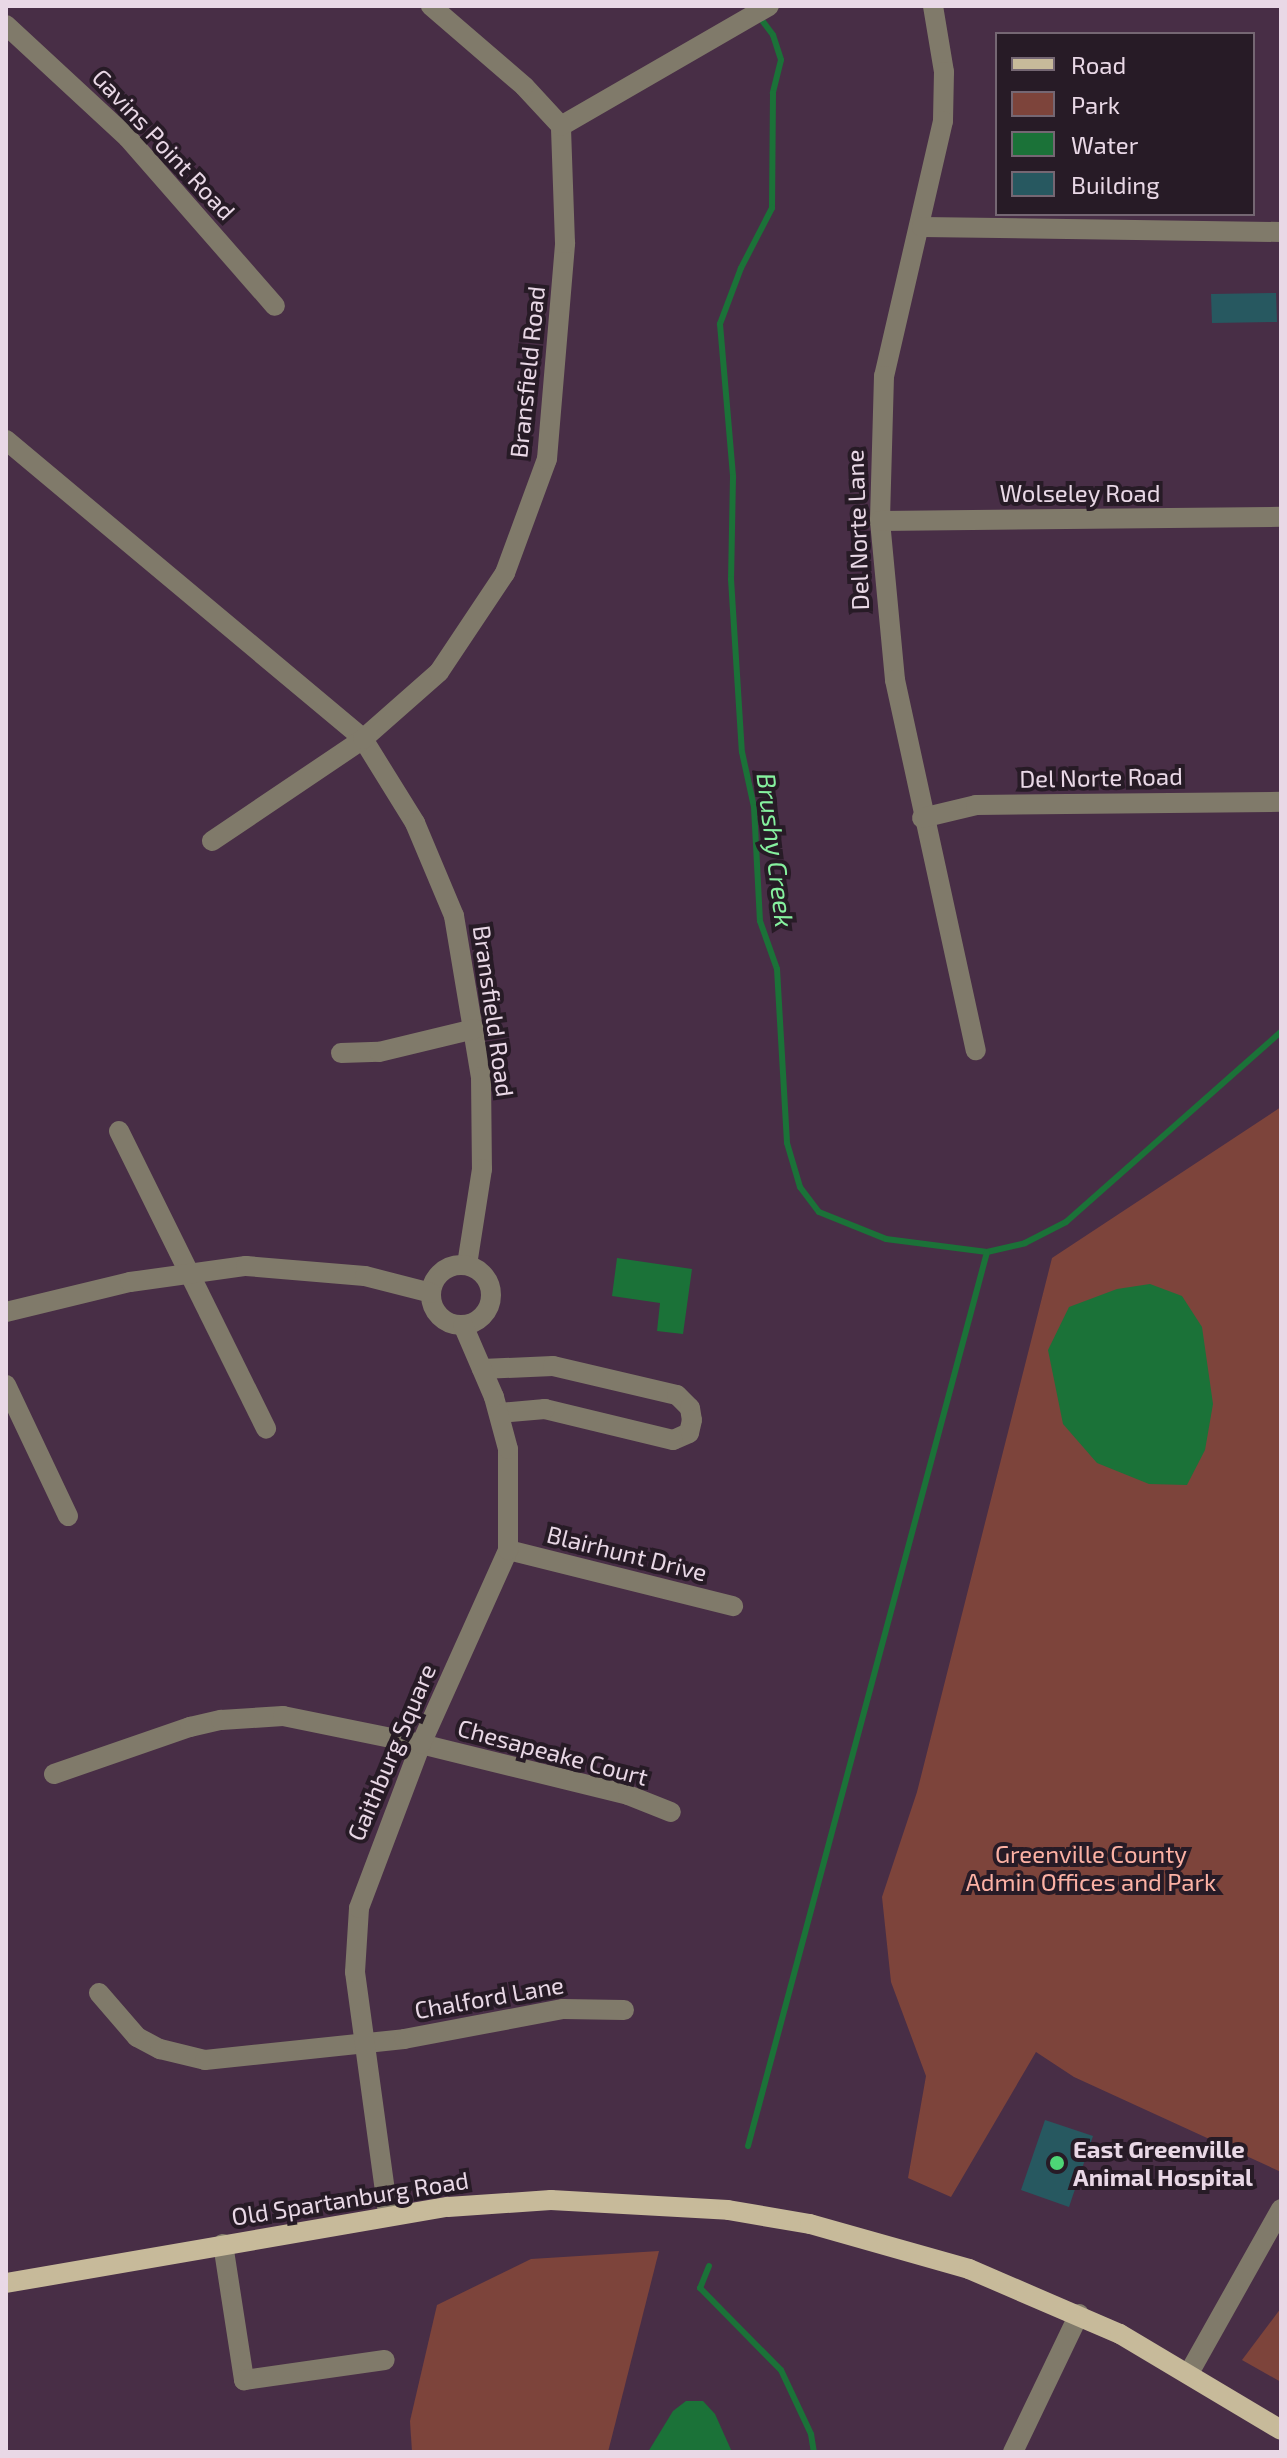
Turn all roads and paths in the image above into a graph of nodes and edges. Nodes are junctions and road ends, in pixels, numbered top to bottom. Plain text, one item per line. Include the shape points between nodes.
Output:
1 (431, 6) edge
2 (769, 6) edge
3 (933, 6) edge
4 (6, 25) edge
5 (561, 126) junction
6 (922, 227) junction
7 (1281, 232) edge
8 (275, 306) dead end
9 (6, 440) edge
10 (1281, 517) edge
11 (880, 521) junction
12 (363, 739) junction
13 (1281, 802) edge
14 (922, 818) junction
15 (212, 841) dead end
16 (474, 1029) junction
17 (976, 1050) dead end
18 (341, 1053) dead end
19 (119, 1131) dead end
20 (467, 1265) junction
21 (187, 1273) junction
22 (431, 1293) junction
23 (6, 1312) edge
24 (463, 1325) junction
25 (482, 1369) junction
26 (6, 1385) edge
27 (499, 1413) junction
28 (266, 1429) dead end
29 (68, 1516) dead end
30 (508, 1550) junction
31 (733, 1606) dead end
32 (421, 1744) junction
33 (54, 1774) dead end
34 (671, 1812) dead end
35 (99, 1993) dead end
36 (624, 2010) dead end
37 (363, 2043) junction
38 (1281, 2209) edge
39 (388, 2213) junction
40 (223, 2244) junction
41 (6, 2283) edge
42 (1079, 2314) junction
43 (385, 2360) dead end
44 (1189, 2373) junction
45 (1281, 2430) edge
46 (1013, 2452) edge

1 - 5 street via 524,86
2 - 5 street
3 - 6 street, Del Norte Lane via 944,72 943,121
4 - 8 street, Gavins Point Road via 158,169
5 - 12 street, Bransfield Road via 567,184 554,417 537,496 505,573 463,642 418,695
6 - 7 street
6 - 11 street, Del Norte Lane via 884,376
9 - 12 street, Bransfield Road
10 - 11 street, Wolseley Road
11 - 14 street, Del Norte Lane via 895,680
12 - 15 street
12 - 16 street, Bransfield Road via 415,823 444,887 464,957
13 - 14 street, Del Norte Road via 976,805
14 - 17 street, Del Norte Lane
16 - 18 street via 379,1052
16 - 20 street, Bransfield Road via 484,1138
19 - 21 street
20 - 22 street via 442,1271
20 - 24 street via 489,1282 491,1301 481,1318
21 - 22 street via 293,1268 365,1276
21 - 23 street
21 - 28 street
22 - 24 street via 444,1320
24 - 25 street, Gaithburg Square
25 - 27 street, Gaithburg Square
25 - 27 street via 553,1366 677,1395 690,1408 692,1420 689,1433 673,1440 545,1409
26 - 29 street
27 - 30 street, Gaithburg Square via 511,1473
30 - 31 street, Blairhunt Drive
30 - 32 street, Gaithburg Square
32 - 33 street, Chesapeake Court via 321,1721 250,1716 190,1727
32 - 34 street, Chesapeake Court via 628,1795
32 - 37 street, Gaithburg Square via 359,1908 355,1972
35 - 37 street, Chalford Lane via 137,2037 187,2058 226,2059
36 - 37 street, Chalford Lane via 563,2009
37 - 39 street, Gaithburg Square
38 - 44 street
39 - 40 main road, Old Spartanburg Road
39 - 42 main road, Old Spartanburg Road via 551,2200 728,2210 897,2245
40 - 41 main road, Old Spartanburg Road
40 - 43 street via 244,2380
42 - 44 main road, Old Spartanburg Road
42 - 46 street
44 - 45 main road, Old Spartanburg Road

